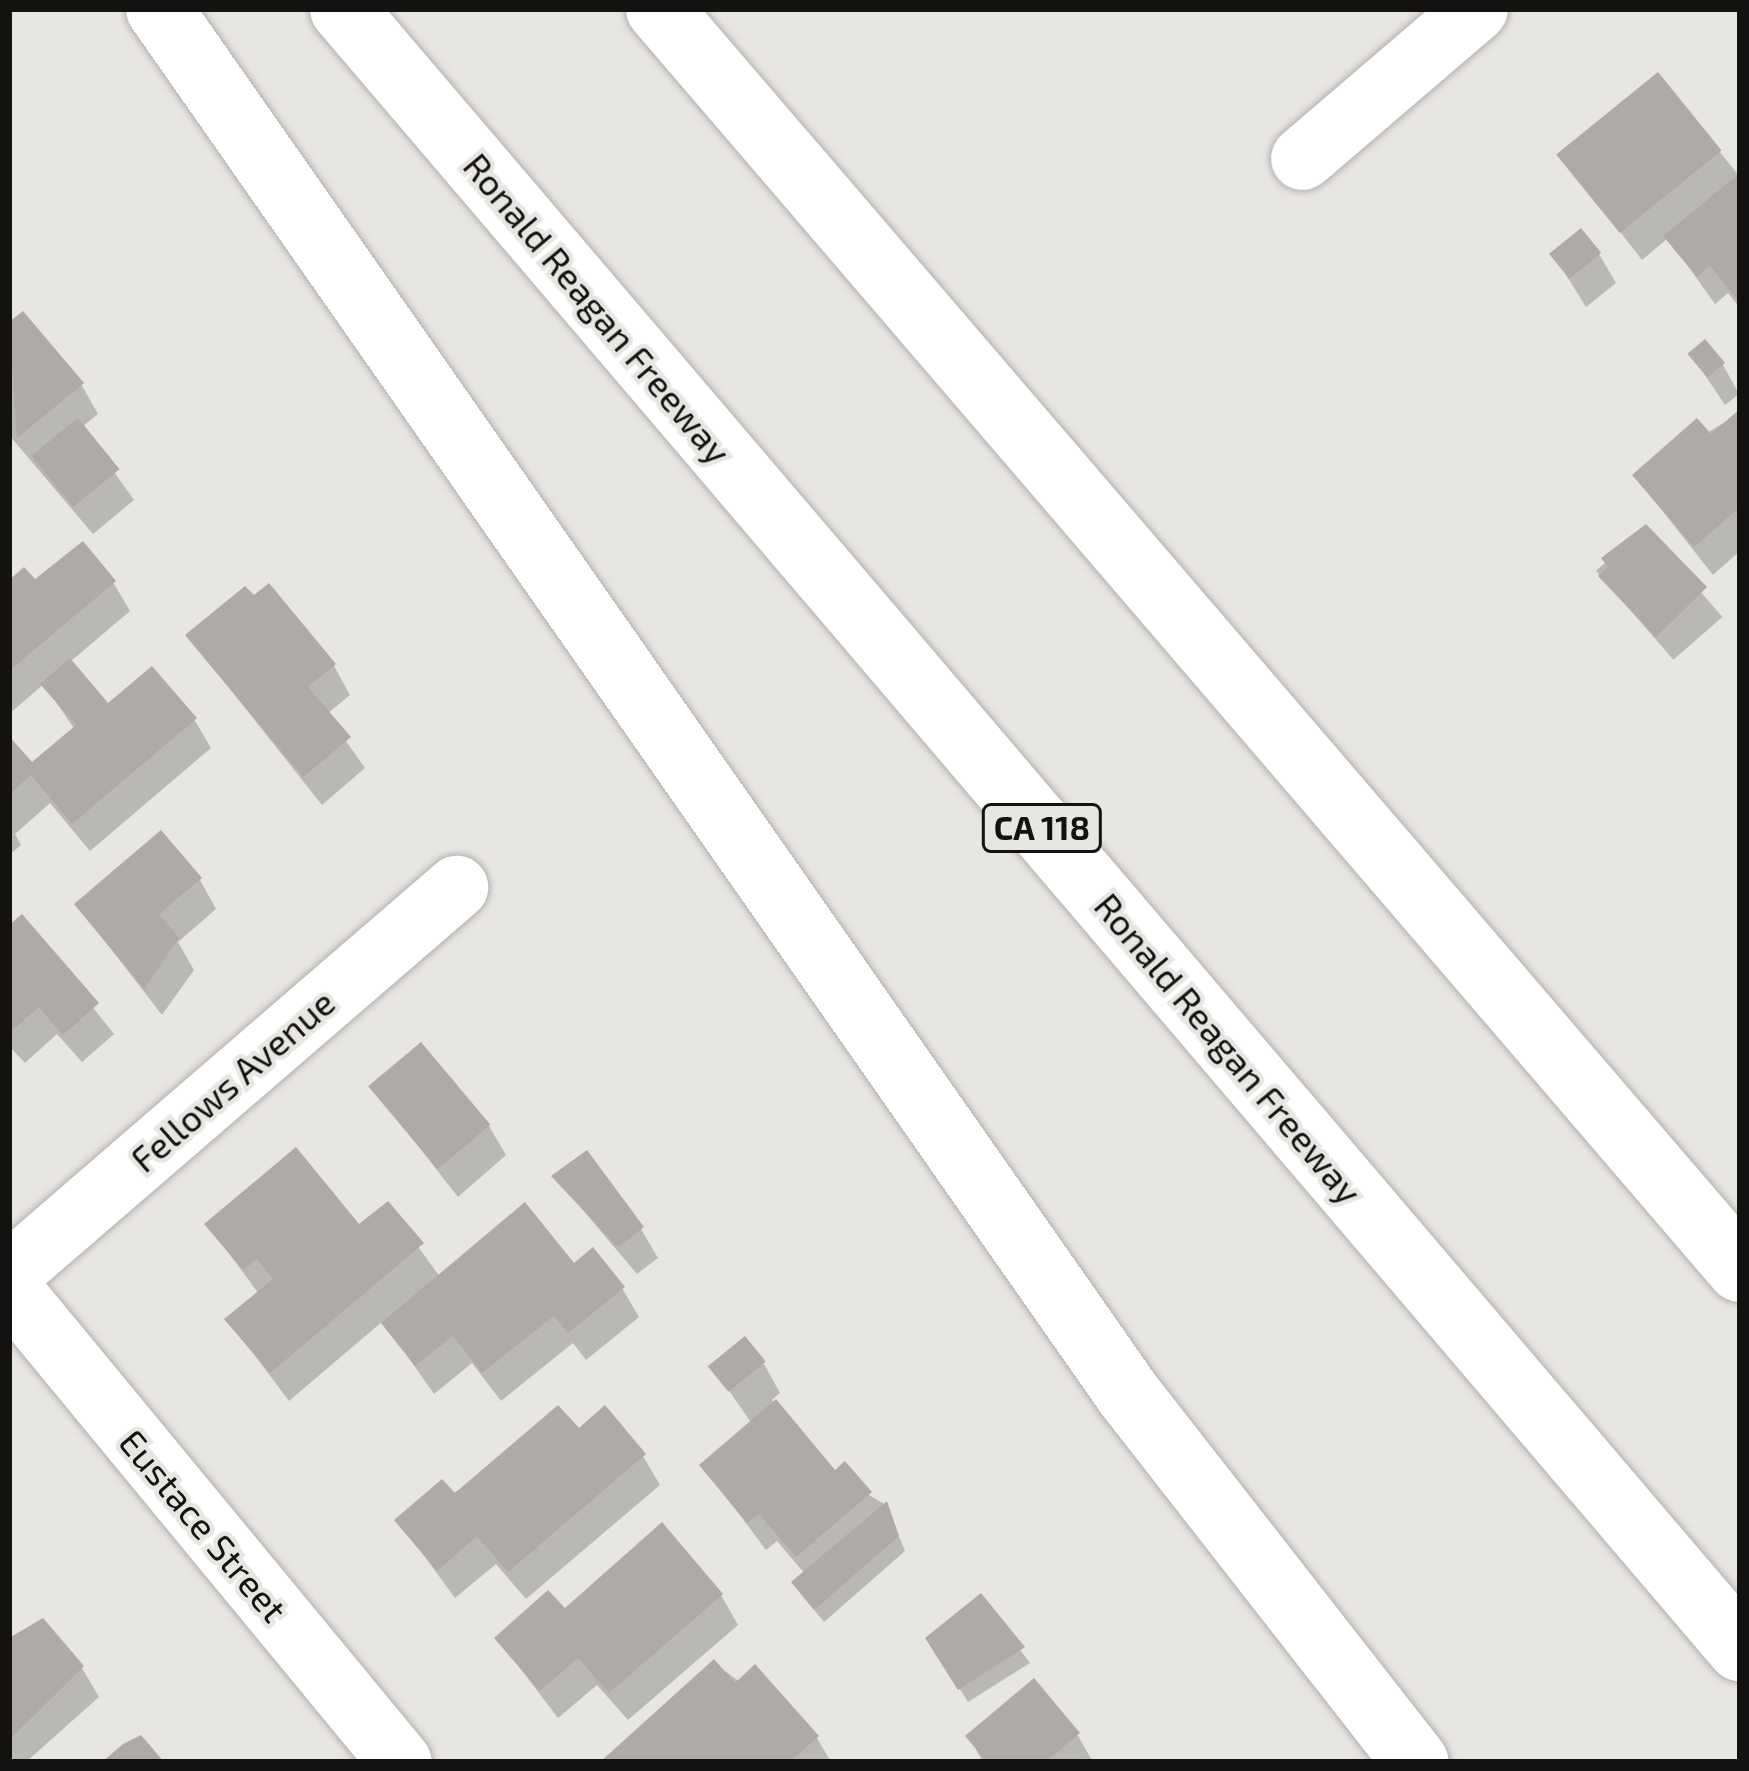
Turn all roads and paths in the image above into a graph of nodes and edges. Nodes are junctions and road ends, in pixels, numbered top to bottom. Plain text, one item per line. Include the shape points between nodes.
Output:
1 (159, 9) edge
2 (344, 9) edge
3 (658, 9) edge
4 (1476, 9) edge
5 (1302, 158) dead end
6 (456, 887) dead end
7 (1574, 1076) junction
8 (1740, 1230) edge
9 (1740, 1270) edge
10 (9, 1274) edge
11 (9, 1288) edge
12 (1740, 1648) edge
13 (400, 1762) edge
14 (1416, 1762) edge

1 - 14 highway via 1128,1394
2 - 12 highway, Ronald Reagan Freeway / CA 118
3 - 7 highway
4 - 5 street
6 - 10 street, Fellows Avenue
7 - 8 highway
7 - 9 highway
11 - 13 street, Eustace Street

